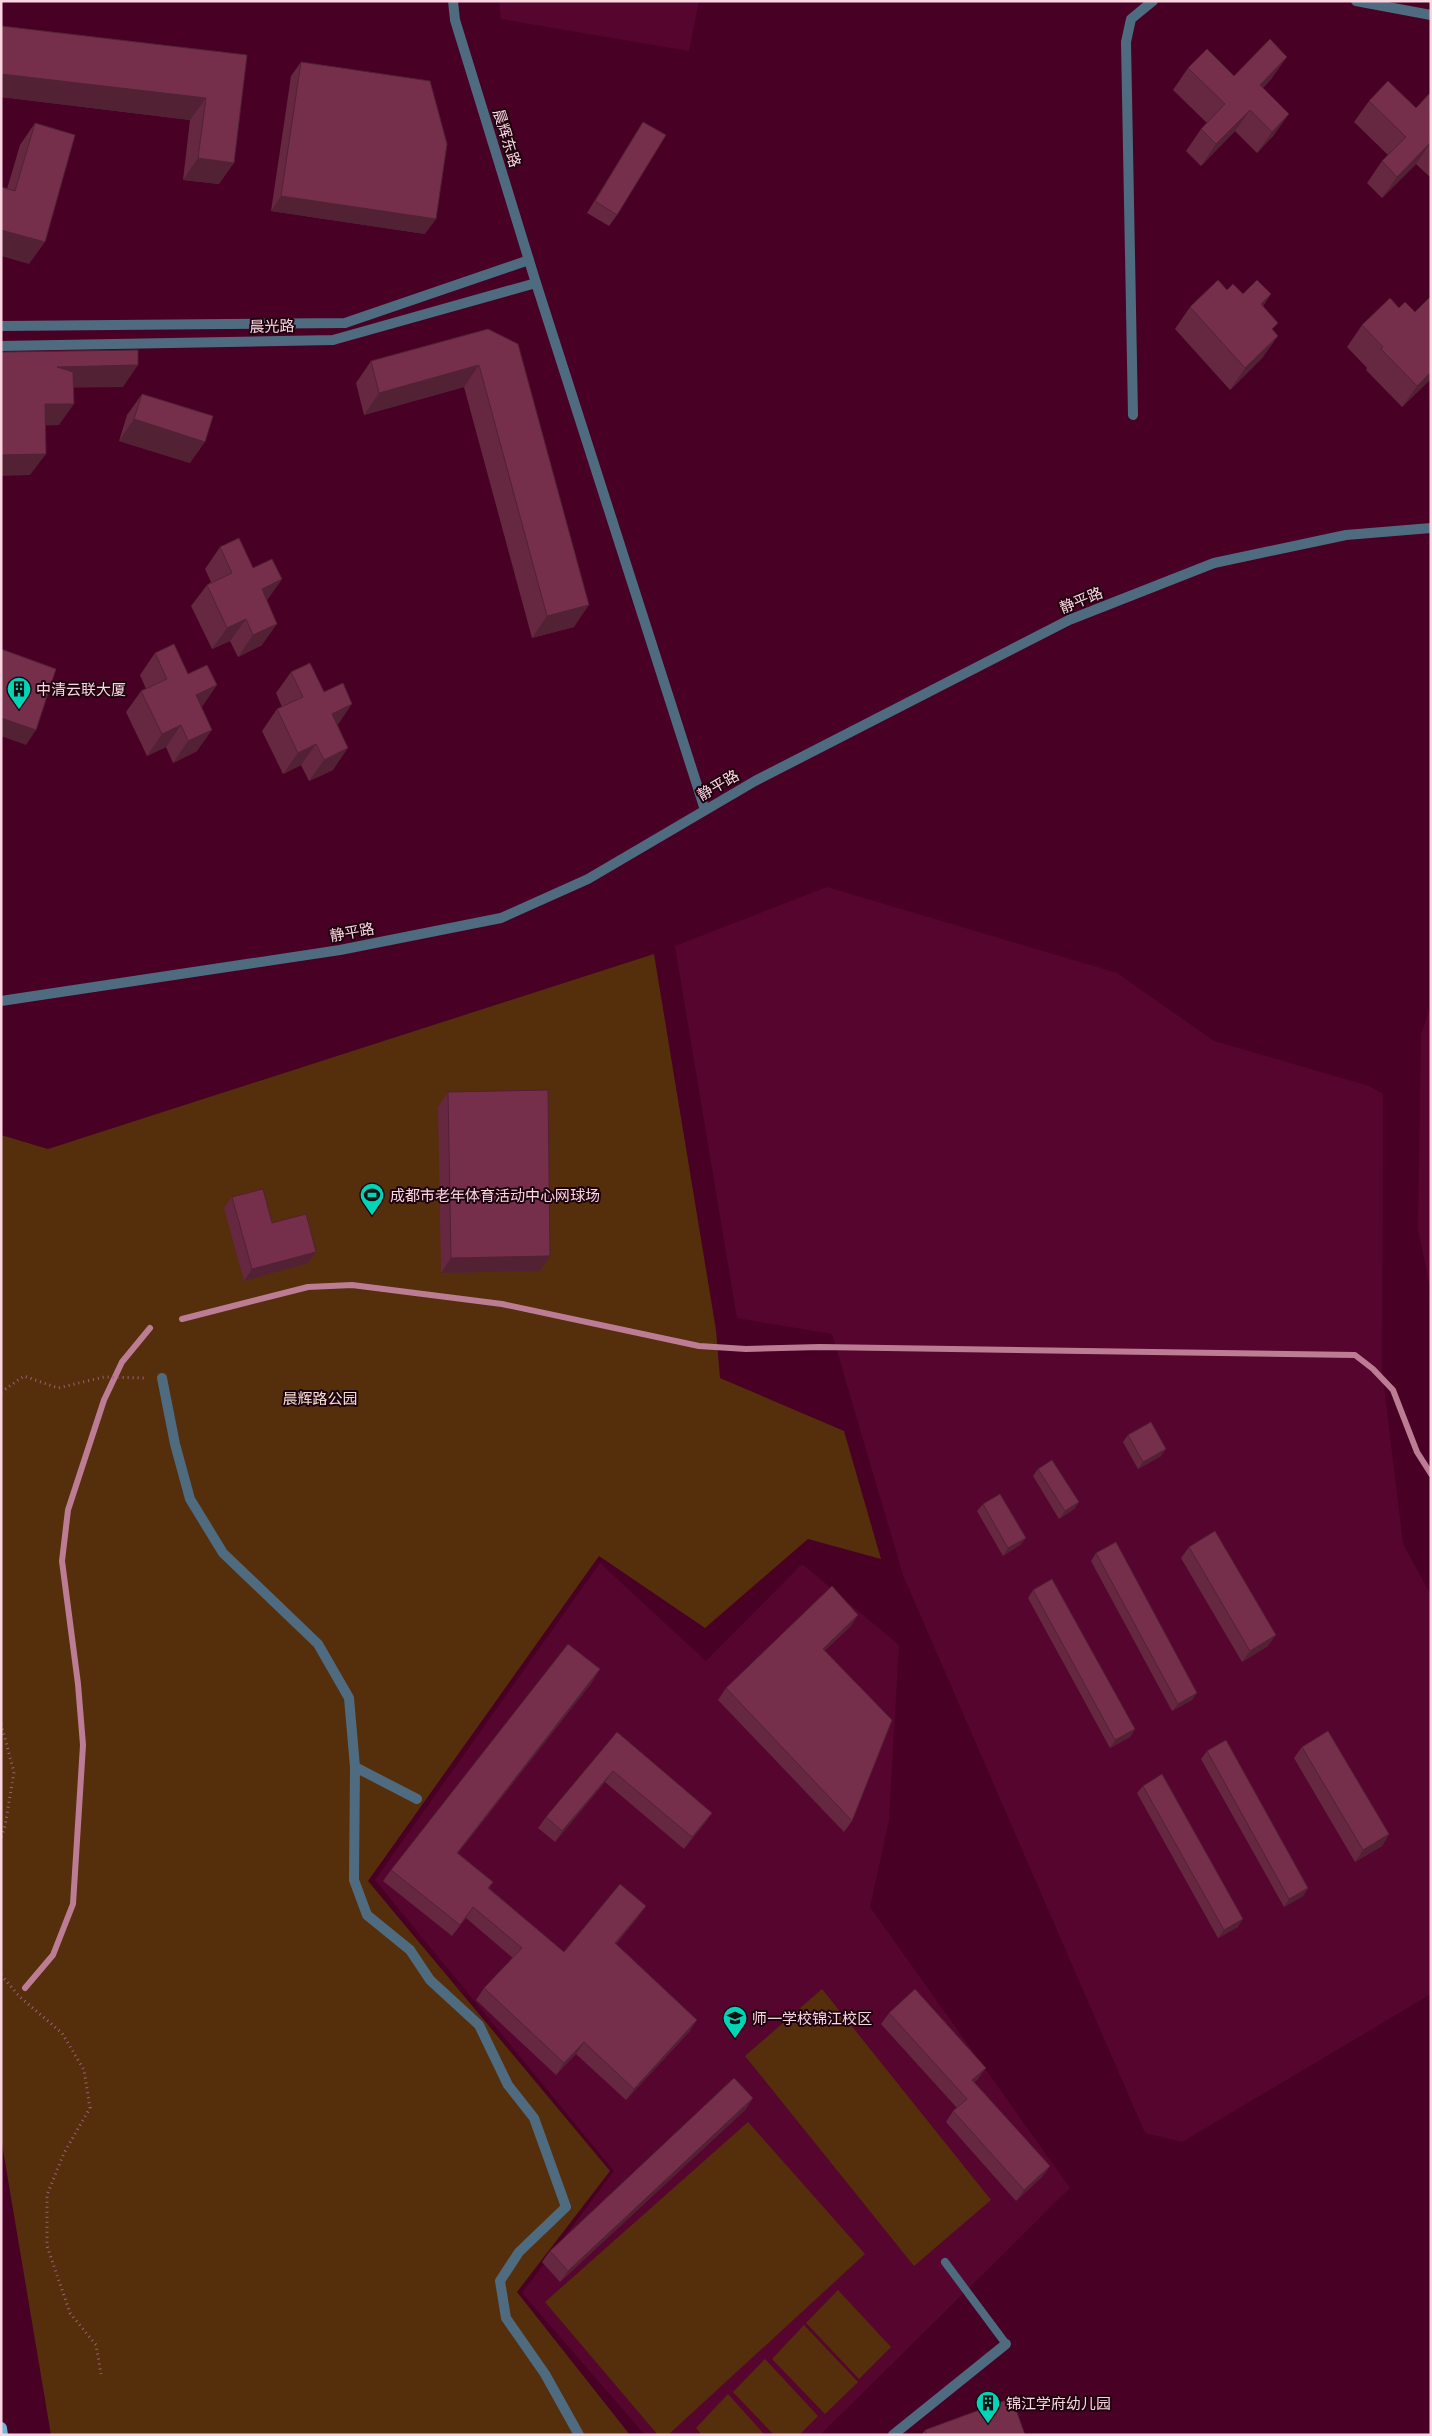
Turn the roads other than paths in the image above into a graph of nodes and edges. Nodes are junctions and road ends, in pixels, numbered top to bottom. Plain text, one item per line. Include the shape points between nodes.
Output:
1 (453, 1) edge
2 (1153, 1) edge
3 (1356, 1) edge
4 (1431, 15) edge
5 (530, 260) junction
6 (536, 283) junction
7 (1, 326) edge
8 (1, 346) edge
9 (1133, 416) dead end
10 (1431, 528) edge
11 (706, 810) junction
12 (1, 1001) edge
13 (162, 1378) dead end
14 (355, 1767) junction
15 (417, 1799) dead end
16 (945, 2262) dead end
17 (1006, 2344) joint
18 (1, 2428) edge
19 (2, 2435) edge
20 (579, 2435) edge
21 (894, 2435) edge

1 - 5 street, 晨辉东路 via 455,20
2 - 9 street via 1131,19 1126,42
3 - 4 street
5 - 6 street, 晨辉东路
5 - 7 street, 晨光路 via 345,323
6 - 8 street, 晨光路 via 333,340
6 - 11 street, 晨辉东路
10 - 11 street, 静平路 via 1346,534 1205,566 1069,620 755,781
11 - 12 street, 静平路 via 588,879 501,918 340,950
13 - 14 street via 190,1499 223,1553 318,1644 350,1698
14 - 15 street
14 - 20 street via 354,1880 367,1916 410,1950 430,1980 479,2025 508,2085 534,2118 566,2207 519,2252 500,2282 506,2318 545,2374
16 - 17 lane
17 - 21 street
18 - 19 main road

